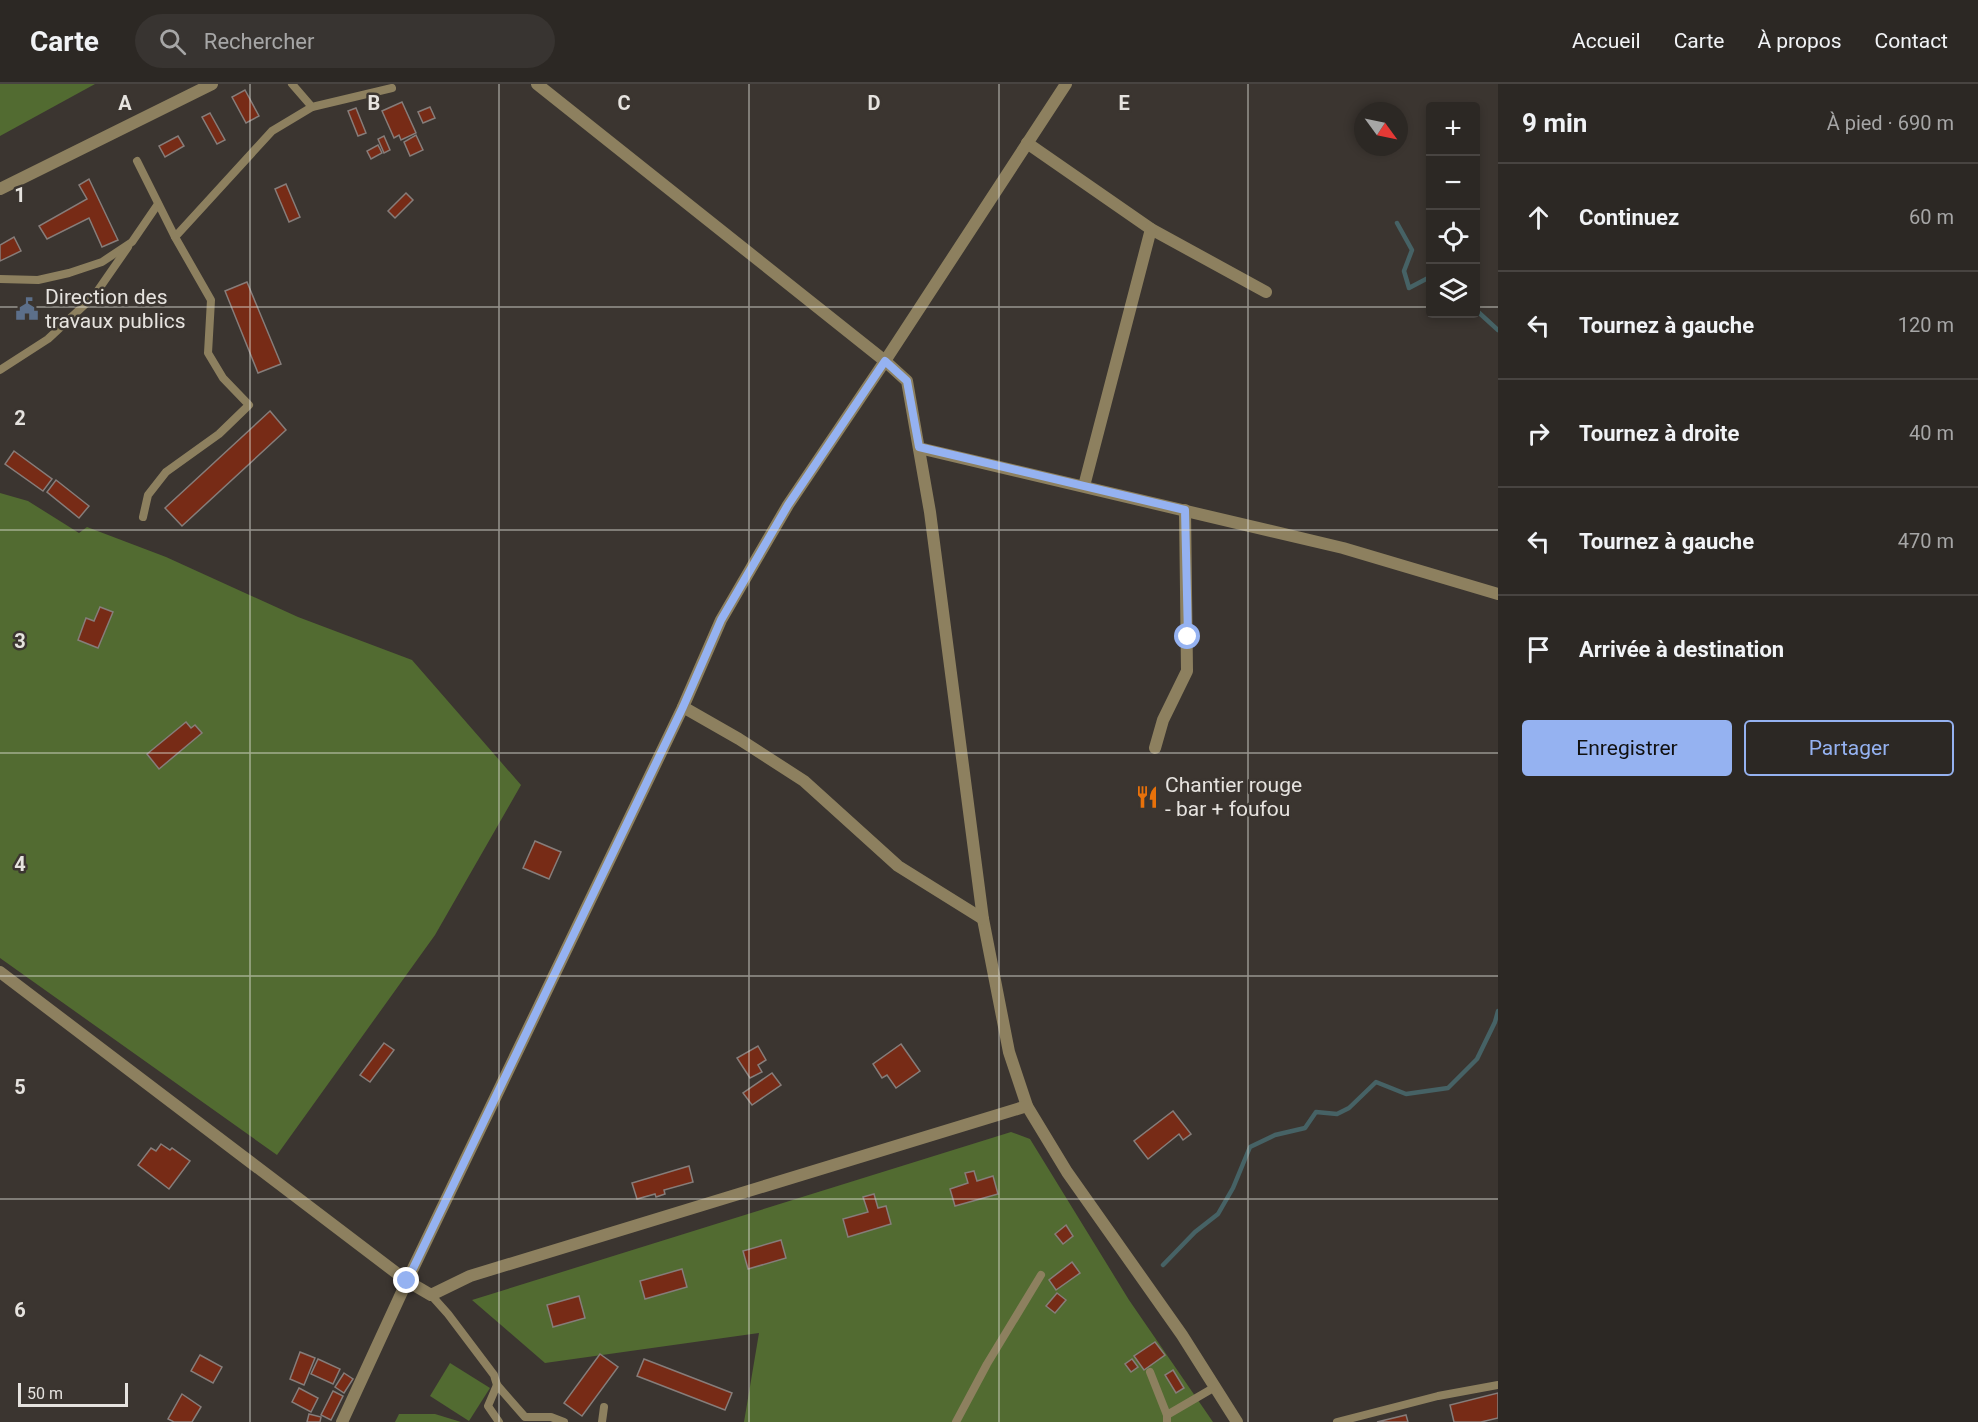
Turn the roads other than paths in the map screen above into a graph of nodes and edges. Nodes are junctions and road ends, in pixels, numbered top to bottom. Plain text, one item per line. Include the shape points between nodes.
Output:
1 (212, 84) edge
2 (292, 84) edge
3 (537, 84) edge
4 (1066, 84) edge
5 (392, 88) dead end
6 (312, 107) junction
7 (1027, 142) junction
8 (137, 161) dead end
9 (0, 189) edge
10 (158, 204) junction
11 (1151, 229) junction
12 (175, 237) junction
13 (132, 242) junction
14 (0, 279) edge
15 (1266, 292) dead end
16 (885, 361) junction
17 (0, 370) edge
18 (919, 447) junction
19 (1084, 486) junction
20 (1185, 510) junction
21 (143, 517) dead end
22 (1498, 594) edge
23 (683, 707) junction
24 (1155, 748) dead end
25 (983, 919) junction
26 (0, 972) edge
27 (1027, 1106) junction
28 (1041, 1275) dead end
29 (407, 1281) junction
30 (431, 1295) junction
31 (1150, 1372) dead end
32 (497, 1385) junction
33 (1498, 1385) edge
34 (1215, 1387) junction
35 (604, 1407) dead end
36 (1167, 1418) edge
37 (342, 1422) edge
38 (499, 1422) edge
39 (564, 1422) edge
40 (602, 1422) edge
41 (956, 1422) edge
42 (1238, 1422) edge
43 (1337, 1422) edge

1 - 9 street
2 - 6 lane
3 - 16 street
4 - 7 street
5 - 6 lane
6 - 12 lane via 272,131
7 - 11 street
7 - 16 street
8 - 10 lane
10 - 12 lane
10 - 13 lane
11 - 15 street
11 - 19 street
12 - 21 lane via 211,300 208,353 223,378 249,405 219,434 166,472 148,495
13 - 14 lane via 102,262 69,273 38,280
13 - 17 lane via 94,296 48,339
16 - 18 street via 907,381
16 - 23 street via 788,505 721,620
18 - 19 street
18 - 25 street
19 - 20 street
20 - 22 street via 1342,548
20 - 24 street via 1187,671 1163,720
23 - 25 street via 804,781 898,866
23 - 29 street
25 - 27 street via 1009,1052
26 - 29 street
27 - 30 street via 470,1276
27 - 34 street via 1067,1172
28 - 41 lane
29 - 30 street
29 - 37 street
30 - 32 lane via 494,1375
31 - 36 lane
32 - 38 lane via 488,1406
32 - 39 lane via 525,1417 551,1417
33 - 43 lane
34 - 36 lane
34 - 42 street
35 - 40 lane

